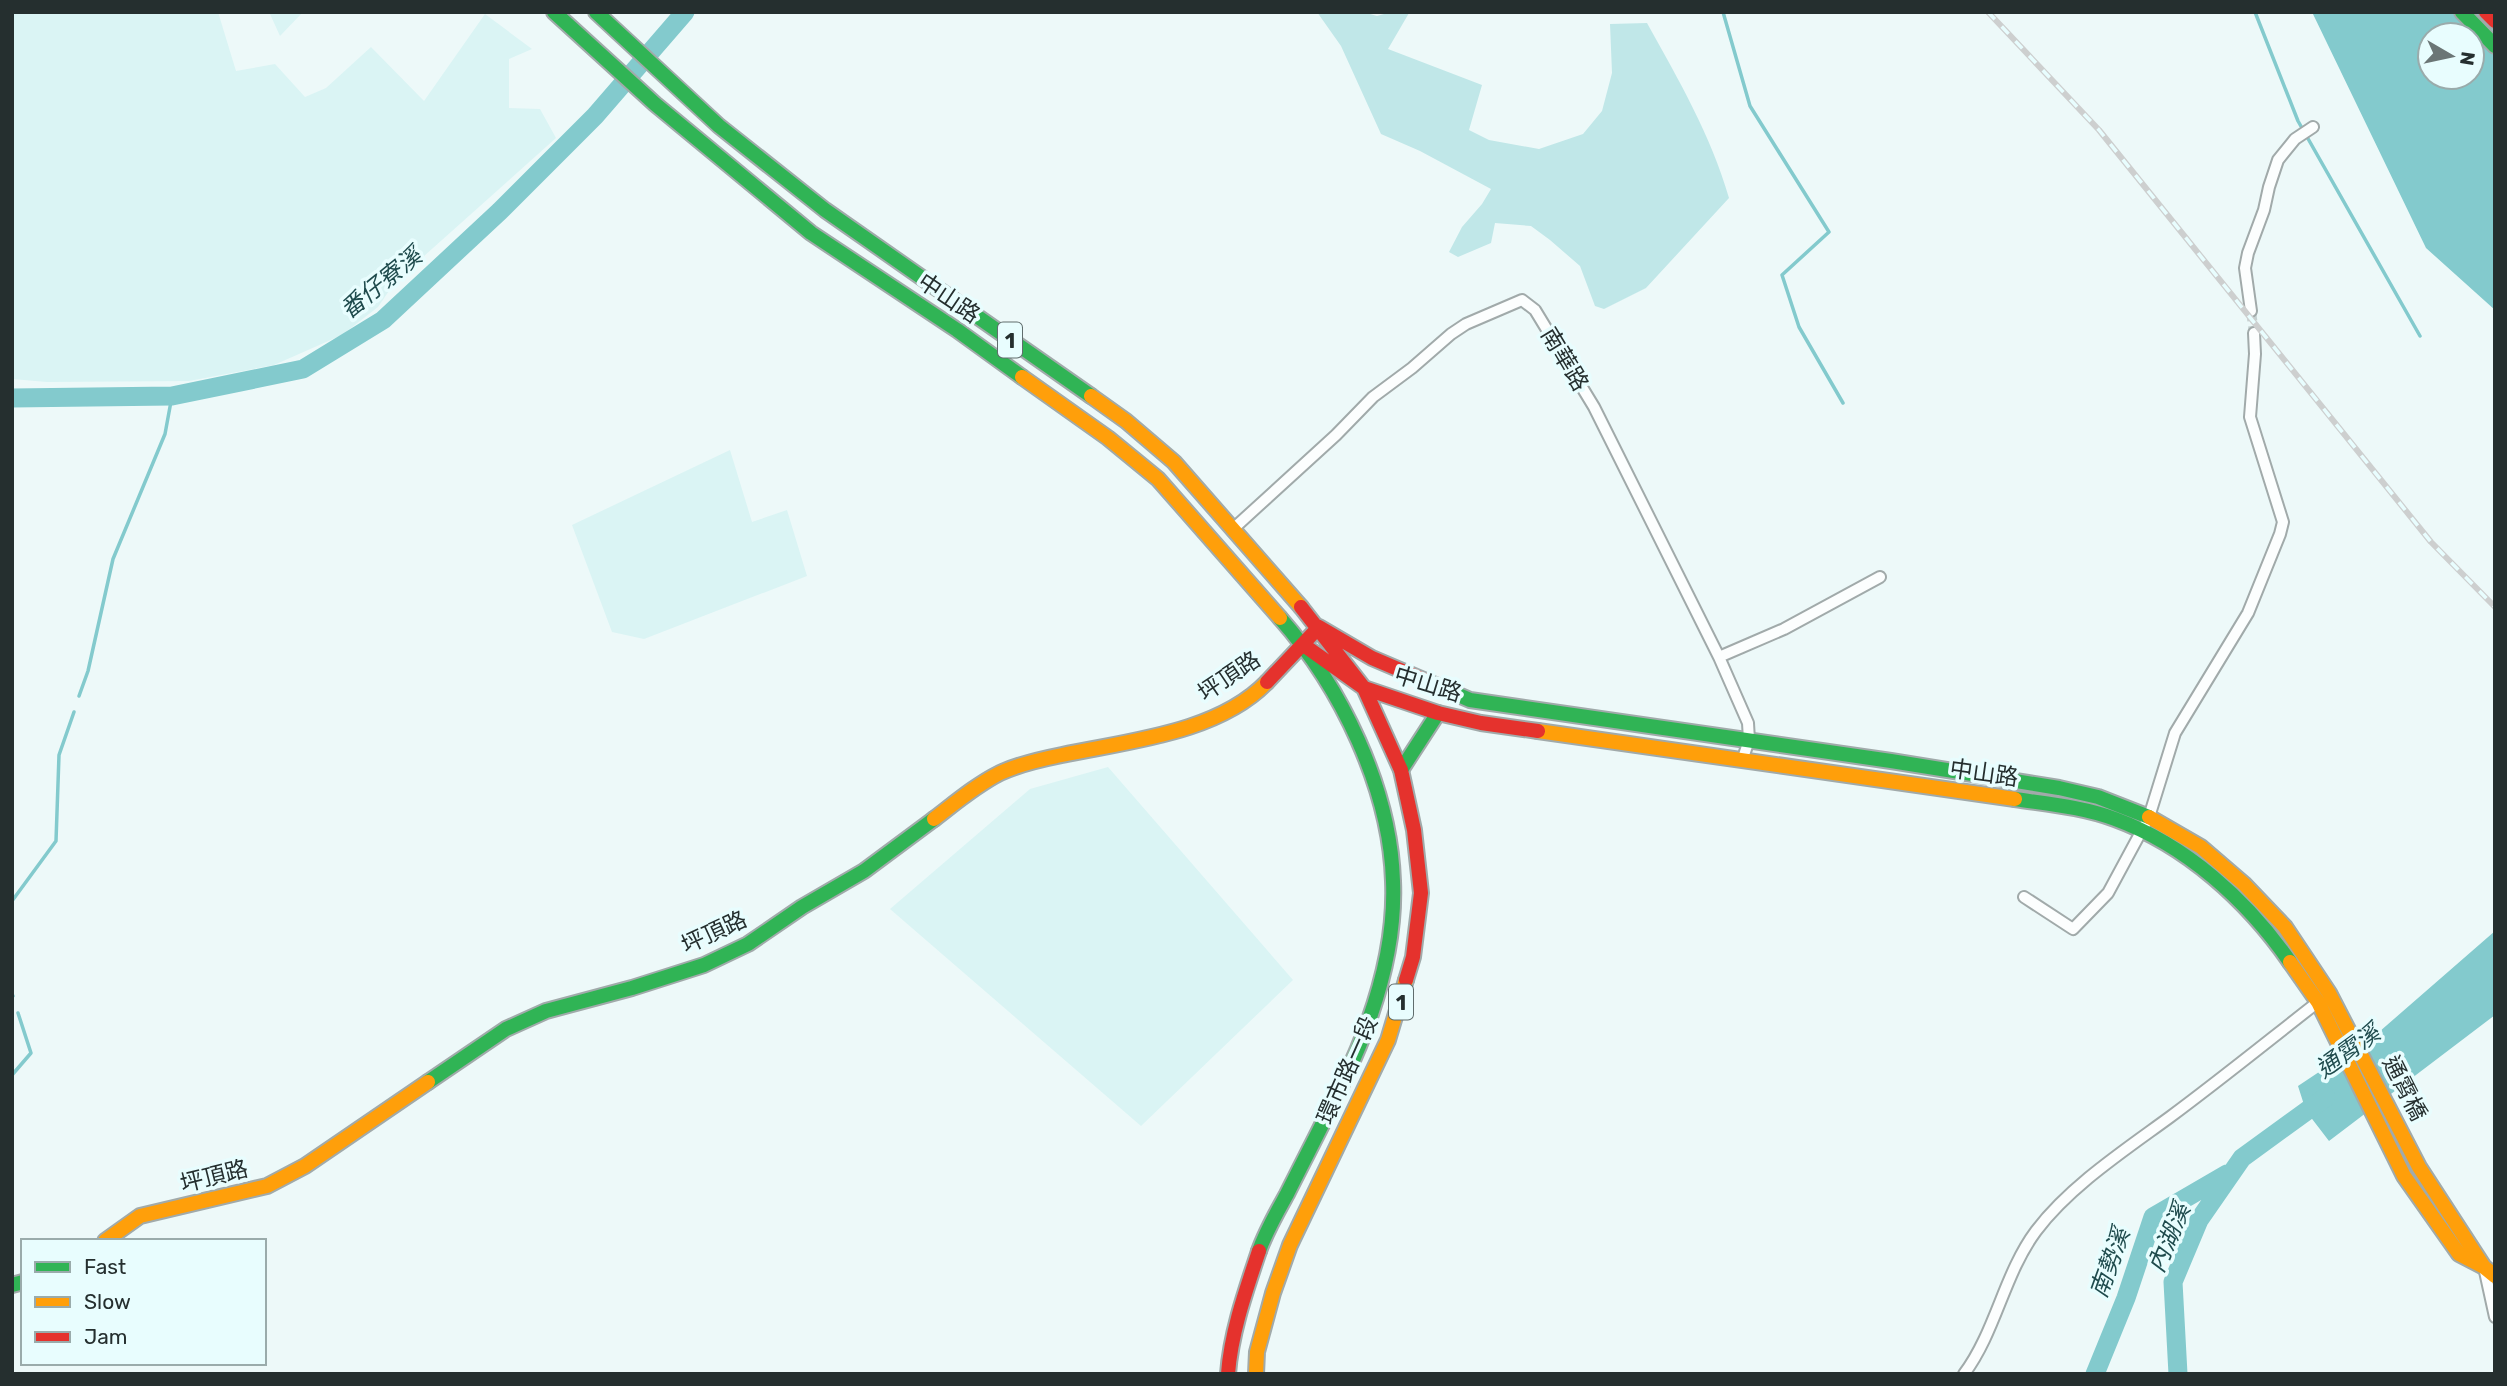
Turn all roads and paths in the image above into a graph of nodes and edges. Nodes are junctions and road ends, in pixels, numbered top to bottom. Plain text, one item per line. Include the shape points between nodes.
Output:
1 (554, 12) edge
2 (596, 12) edge
3 (2462, 12) edge
4 (2486, 12) edge
5 (2495, 21) edge
6 (2495, 46) edge
7 (2313, 127) dead end
8 (2251, 311) tunnel mouth
9 (2254, 333) tunnel mouth
10 (1233, 529) junction
11 (1880, 577) dead end
12 (1319, 627) junction
13 (1304, 645) junction
14 (1719, 657) junction
15 (1364, 688) junction
16 (1438, 713) junction
17 (1749, 740) junction
18 (1742, 761) junction
19 (1401, 770) junction
20 (2149, 817) junction
21 (2141, 830) junction
22 (2024, 897) dead end
23 (2324, 998) junction
24 (108, 1239) edge
25 (2489, 1272) edge
26 (2495, 1317) edge
27 (1228, 1374) edge
28 (1256, 1374) edge
29 (1964, 1374) edge

1 - 13 main road, 中山路 / 1 via 655,104 811,233 968,338 1158,479
2 - 10 main road, 中山路 / 1 via 719,126 825,210 1126,421 1174,462
3 - 6 main road
4 - 5 main road
7 - 8 street via 2295,139 2278,160 2245,268
9 - 20 street via 2250,417 2283,522 2248,613 2175,733
10 - 12 main road, 中山路 / 1
10 - 14 street, 南華路 via 1373,397 1451,334 1522,300 1535,310 1594,407
11 - 14 street via 1784,629
12 - 13 main road, 坪頂路
12 - 15 main road, 環市路一段 / 1
12 - 17 main road, 中山路 via 1372,658 1470,700
13 - 15 main road, 中山路
13 - 24 main road, 坪頂路 via 1263,686 1222,715 1000,773 864,871 748,944 704,965 547,1011 506,1029 305,1166 267,1186 141,1216
13 - 27 main road, 環市路一段 / 1 via 1354,729 1381,800 1393,880 1391,926 1373,1007 1345,1078 1262,1243 1244,1295
14 - 17 street, 南華路 via 1748,723
15 - 16 main road, 中山路
15 - 19 main road, 環市路一段 / 1
16 - 18 main road, 中山路
16 - 19 main road
17 - 18 street
17 - 20 main road, 中山路 via 2059,788
18 - 21 main road, 中山路 via 2062,806
19 - 28 main road, 環市路一段 / 1 via 1421,893 1413,957 1388,1040 1290,1245 1257,1352
20 - 21 street
20 - 23 main road, 中山路 via 2201,847 2244,884 2285,927
21 - 22 street via 2108,893 2073,929
21 - 23 main road, 中山路 via 2187,856 2232,894
23 - 25 main road, 通霄橋 via 2419,1167
23 - 25 main road, 通霄橋 via 2404,1176 2459,1254
23 - 29 street via 2123,1151 2054,1210 2023,1252
25 - 26 street

